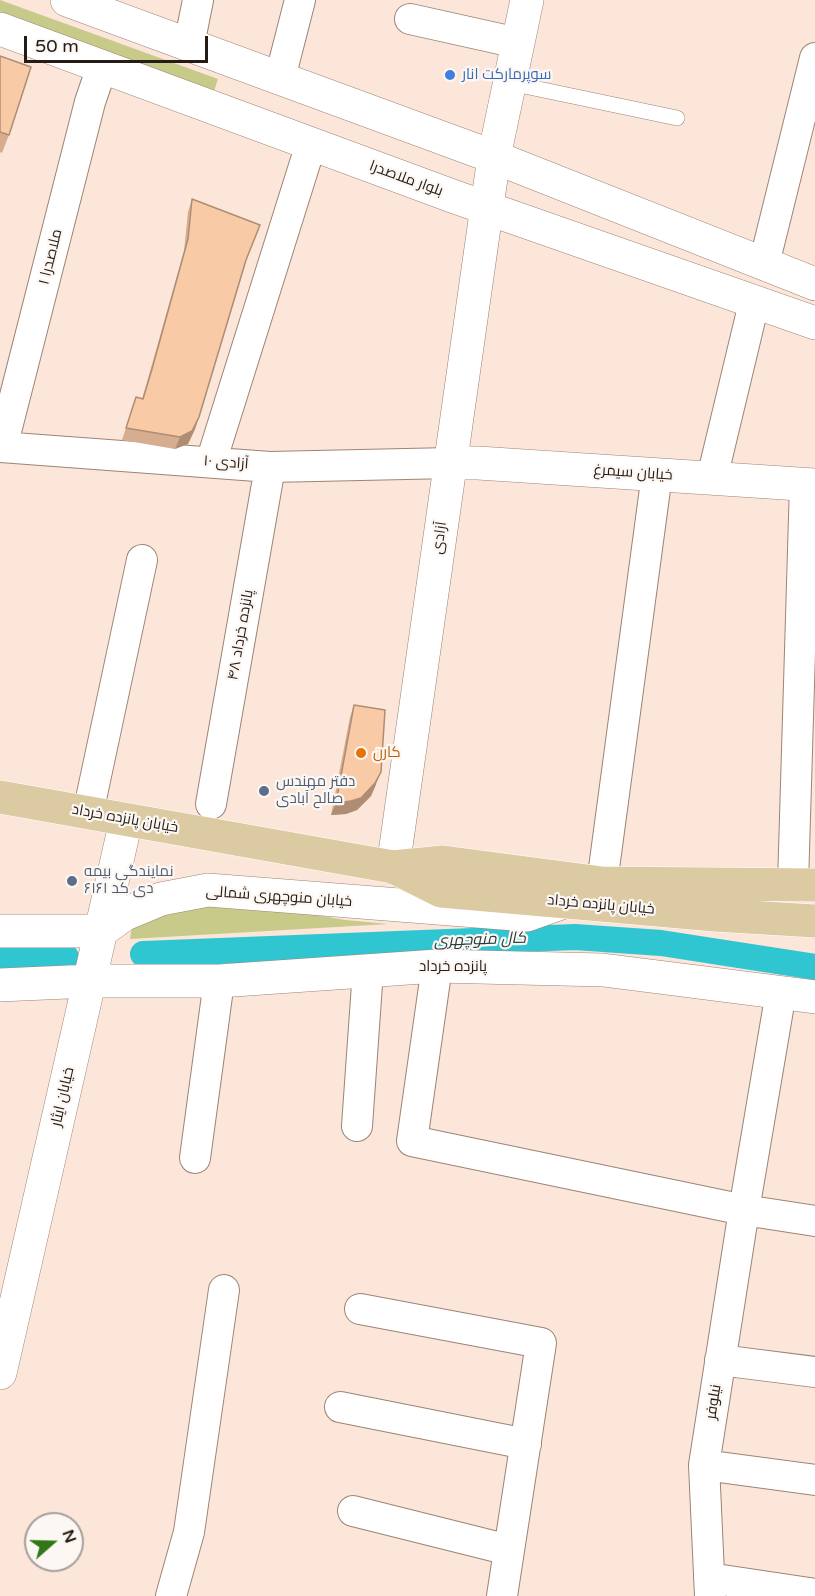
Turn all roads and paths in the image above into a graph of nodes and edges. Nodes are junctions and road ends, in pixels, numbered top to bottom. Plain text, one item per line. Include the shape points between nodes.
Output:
1 (67, 0) edge
2 (198, 0) edge
3 (300, 0) edge
4 (527, 0) edge
5 (411, 19) dead end
6 (0, 29) edge
7 (518, 43) junction
8 (189, 45) junction
9 (222, 57) junction
10 (815, 58) edge
11 (102, 67) junction
12 (280, 78) junction
13 (510, 82) junction
14 (204, 104) junction
15 (677, 118) dead end
16 (311, 144) junction
17 (494, 157) junction
18 (487, 208) junction
19 (764, 264) junction
20 (815, 284) edge
21 (754, 303) junction
22 (815, 323) edge
23 (1, 447) edge
24 (211, 462) junction
25 (452, 463) junction
26 (270, 467) junction
27 (657, 474) junction
28 (712, 478) junction
29 (810, 484) edge
30 (142, 560) dead end
31 (0, 797) edge
32 (211, 804) dead end
33 (88, 813) junction
34 (126, 821) junction
35 (393, 867) junction
36 (602, 883) junction
37 (804, 885) edge
38 (564, 902) junction
39 (815, 921) edge
40 (0, 931) edge
41 (101, 931) junction
42 (437, 966) junction
43 (368, 970) junction
44 (90, 981) junction
45 (219, 981) junction
46 (0, 985) edge
47 (781, 992) junction
48 (815, 997) edge
49 (357, 1126) dead end
50 (195, 1158) dead end
51 (744, 1210) junction
52 (815, 1221) edge
53 (224, 1290) dead end
54 (360, 1309) dead end
55 (720, 1360) junction
56 (815, 1372) edge
57 (0, 1373) edge
58 (340, 1407) dead end
59 (526, 1444) junction
60 (704, 1465) junction
61 (815, 1480) edge
62 (353, 1511) dead end
63 (509, 1550) junction
64 (709, 1587) edge
65 (815, 1594) edge
66 (171, 1596) edge
67 (502, 1596) edge

1 - 8 street
2 - 8 street
3 - 12 street
4 - 7 street, آزادی
5 - 7 street
6 - 11 street, بلوار ملاصدرا
7 - 13 street, آزادی
8 - 9 street
9 - 12 street
9 - 14 street via 206,55 188,71 187,87
10 - 19 street
11 - 14 street, بلوار ملاصدرا
11 - 23 street, ملاصدرا ۱
12 - 17 street
13 - 15 lane
13 - 17 street, آزادی
14 - 16 street, بلوار ملاصدرا
16 - 18 street, بلوار ملاصدرا
16 - 24 street
17 - 18 street, آزادی
17 - 19 street
18 - 21 street, بلوار ملاصدرا
18 - 25 street, آزادی
19 - 20 street
21 - 22 street, بلوار ملاصدرا
21 - 28 street
23 - 24 street, آزادی ۱۰
24 - 26 street, آزادی ۱۰
25 - 26 street, آزادی ۱۰
25 - 27 street, خیابان سیمرغ
25 - 35 street, آزادی
26 - 32 street, پانزده خرداد ۴۸
27 - 28 street, خیابان سیمرغ
27 - 36 street
28 - 29 street, خیابان سیمرغ
29 - 37 street via 801,616
30 - 33 street
31 - 33 main road, خیابان پانزده خرداد
33 - 34 main road, خیابان پانزده خرداد
34 - 35 main road, خیابان پانزده خرداد
34 - 41 street, خیابان ایثار
35 - 36 main road, خیابان پانزده خرداد via 443,862
35 - 38 main road, خیابان پانزده خرداد via 441,891
36 - 37 main road, خیابان پانزده خرداد
38 - 39 main road, خیابان پانزده خرداد
38 - 41 street, خیابان منوچهری شمالی via 527,915 208,890 161,899 125,914
40 - 41 street
41 - 44 street, خیابان ایثار
42 - 43 street, پانزده خرداد
42 - 47 street, پانزده خرداد via 603,970
42 - 51 street via 412,1141
43 - 45 street, پانزده خرداد
43 - 49 street
44 - 45 street, پانزده خرداد
44 - 46 street
44 - 57 street, خیابان ایثار
45 - 50 street
47 - 48 street, پانزده خرداد
47 - 51 street, نیلوفر
51 - 52 street
51 - 55 street, نیلوفر
53 - 66 street via 189,1532
54 - 59 street via 541,1343
55 - 56 street
55 - 60 street, نیلوفر
58 - 59 street
59 - 63 street
60 - 61 street
60 - 64 street, نیلوفر
62 - 63 street
63 - 67 street
64 - 65 street

